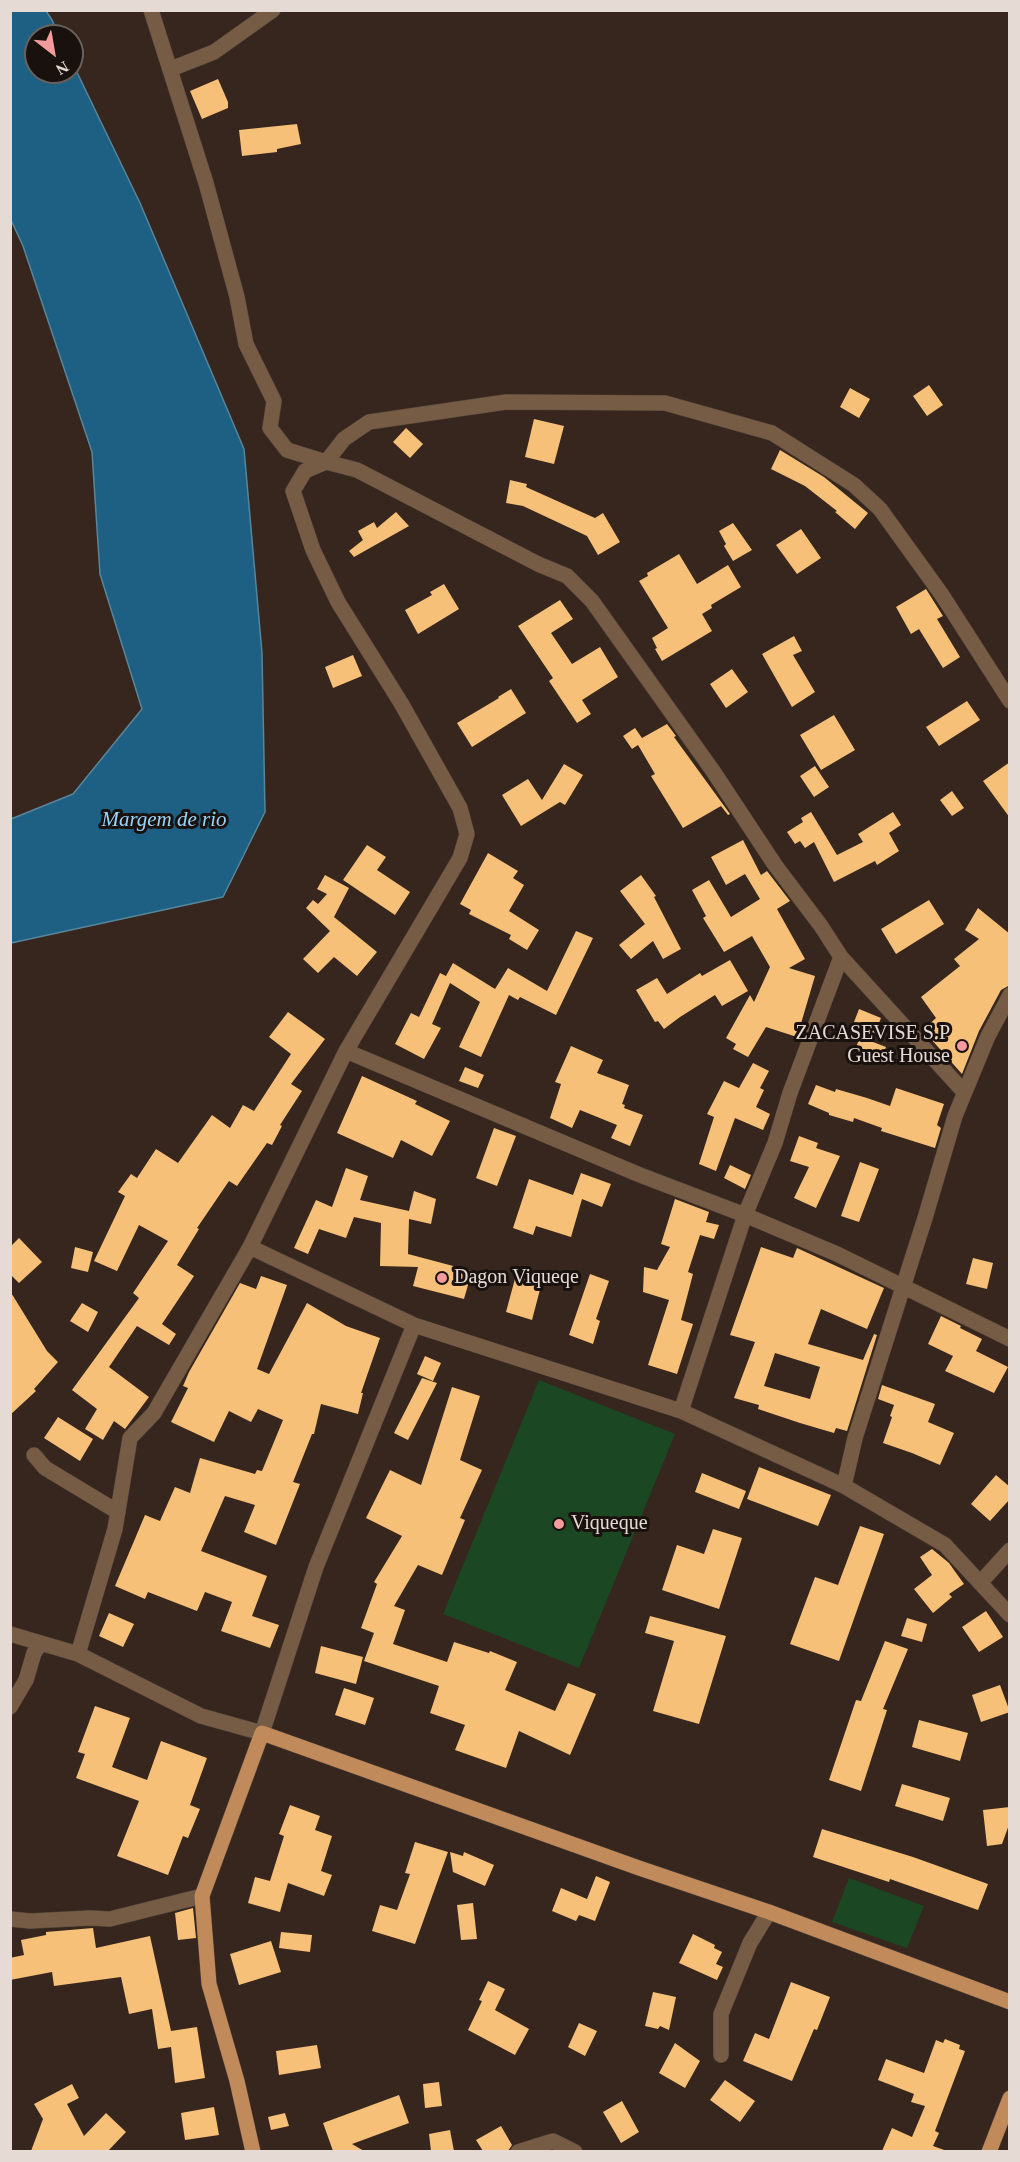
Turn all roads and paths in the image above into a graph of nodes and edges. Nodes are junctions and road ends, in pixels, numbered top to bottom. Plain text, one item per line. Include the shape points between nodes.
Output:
1 (151, 10) edge
2 (273, 10) edge
3 (171, 69) junction
4 (326, 462) junction
5 (1010, 701) edge
6 (841, 957) junction
7 (1010, 995) edge
8 (346, 1051) junction
9 (964, 1092) junction
10 (745, 1215) junction
11 (250, 1246) junction
12 (903, 1285) junction
13 (414, 1325) junction
14 (1010, 1339) edge
15 (681, 1411) junction
16 (34, 1455) dead end
17 (844, 1486) junction
18 (118, 1512) junction
19 (1010, 1550) edge
20 (980, 1583) junction
21 (1010, 1615) edge
22 (10, 1634) edge
23 (41, 1643) junction
24 (78, 1654) junction
25 (10, 1707) edge
26 (262, 1733) junction
27 (202, 1896) junction
28 (769, 1912) junction
29 (10, 1919) edge
30 (1010, 2002) edge
31 (721, 2055) dead end
32 (1010, 2098) edge
33 (253, 2151) edge
34 (518, 2151) edge
35 (575, 2151) edge
36 (989, 2151) edge

1 - 3 street
2 - 3 street via 214,52
3 - 4 street via 209,194 246,344 274,401 270,428 286,450
4 - 5 street via 344,439 369,422 506,402 665,403 772,433 854,485 880,509 942,595
4 - 6 street via 357,470 567,576 592,601
4 - 8 street via 305,471 293,491 313,550 338,602 460,808 467,834 460,858
6 - 9 street
6 - 10 street via 775,1143
7 - 9 street
8 - 10 street
8 - 11 street
9 - 12 street
10 - 12 street
10 - 15 street
11 - 13 street
11 - 18 street via 154,1413 130,1438
12 - 14 street
12 - 17 street
13 - 15 street
13 - 26 street via 316,1567
15 - 17 street
16 - 18 street via 45,1468
17 - 20 street via 945,1545
18 - 24 street
19 - 20 street
20 - 21 street
22 - 23 street
23 - 24 street
23 - 25 street
24 - 26 street via 201,1716
26 - 27 main road
26 - 28 main road
27 - 29 street via 110,1919
27 - 33 main road via 209,1984
28 - 30 main road
28 - 31 street via 750,1942 721,2014
32 - 36 main road
34 - 35 street via 553,2141

